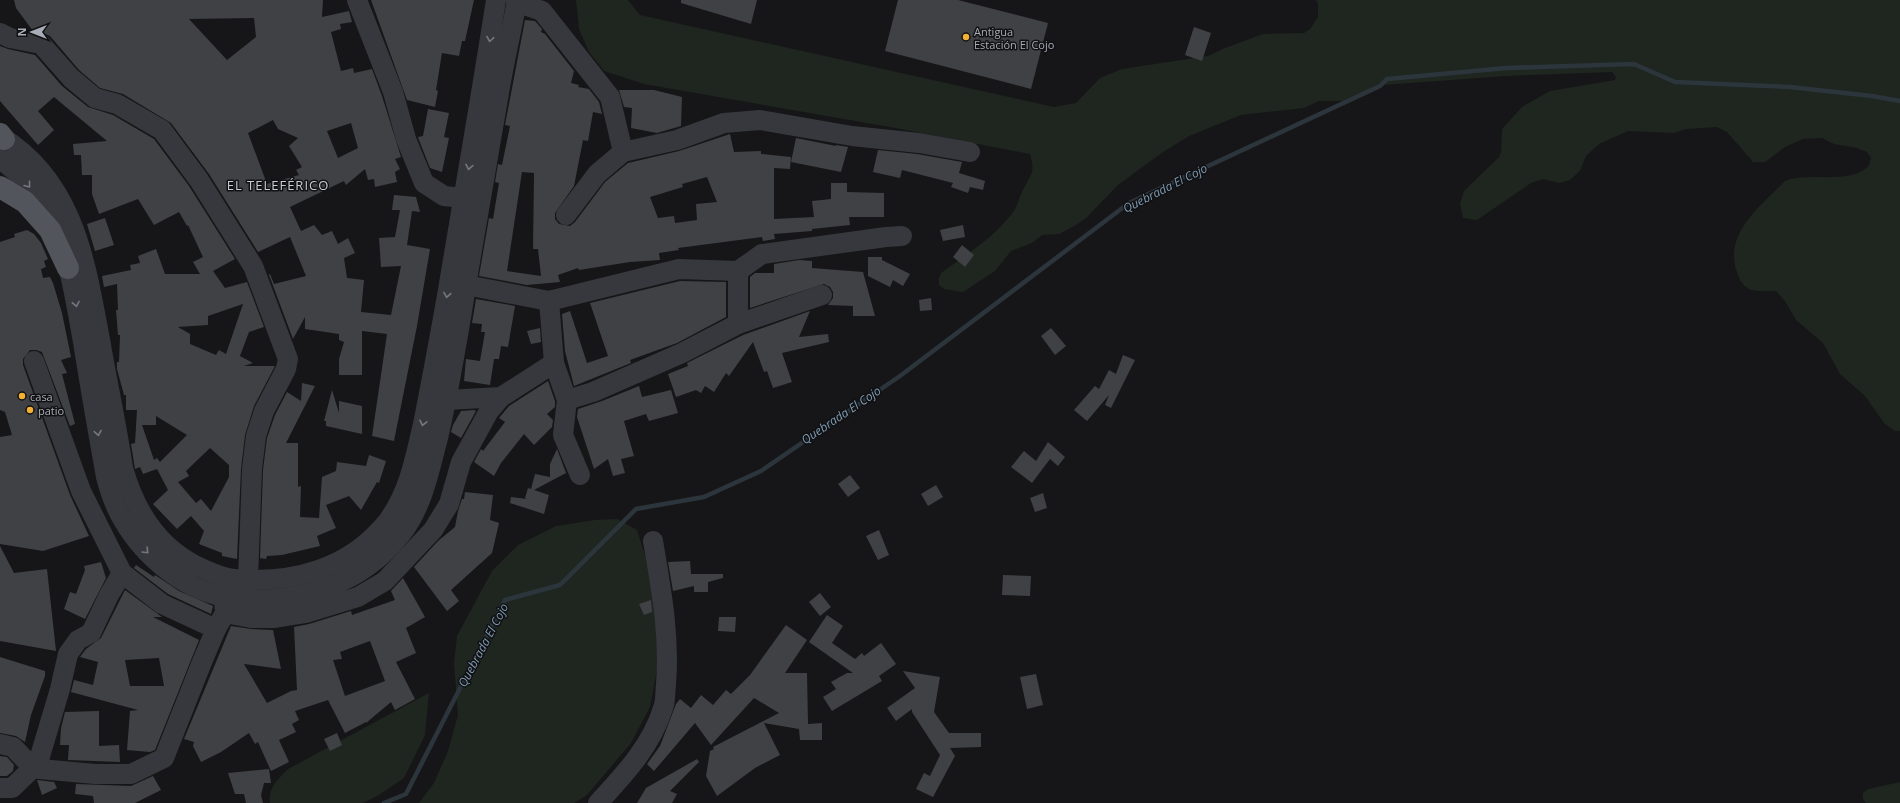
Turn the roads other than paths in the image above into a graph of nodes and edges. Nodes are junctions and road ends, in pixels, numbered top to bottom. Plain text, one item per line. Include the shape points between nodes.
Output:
1 (357, 0) edge
2 (496, 0) edge
3 (517, 1) edge
4 (0, 33) edge
5 (1, 142) edge
6 (623, 152) junction
7 (970, 152) dead end
8 (0, 187) edge
9 (463, 198) junction
10 (566, 215) dead end
11 (902, 236) dead end
12 (68, 268) junction
13 (738, 272) junction
14 (466, 285) junction
15 (822, 295) dead end
16 (550, 302) junction
17 (738, 324) junction
18 (34, 361) dead end
19 (554, 363) junction
20 (502, 397) junction
21 (447, 400) junction
22 (567, 400) junction
23 (580, 475) dead end
24 (653, 541) dead end
25 (122, 573) junction
26 (248, 580) junction
27 (221, 613) junction
28 (0, 744) edge
29 (33, 768) junction
30 (0, 788) edge
31 (598, 803) edge

1 - 9 street via 393,92 406,139 424,183 444,196
2 -> 9 street
3 - 6 street via 542,12 610,97
3 - 14 street
4 - 26 street via 10,38 41,44 71,78 95,98 117,104 162,130 199,180 253,266 288,359 286,369 264,411 256,436 252,469
5 -> 12 street via 55,227
5 - 26 street via 32,162 54,187 70,217 86,265 123,468 136,505 155,534 182,557 212,574
6 - 7 street via 677,140 724,123 760,120
6 - 10 street via 598,174
8 - 12 main road via 25,202 50,230
9 -> 26 street via 433,374 411,473 398,505 365,545 336,564 303,576
11 - 13 street via 886,236 762,254
12 -> 27 street via 106,477 122,518 142,546
13 - 16 street via 679,270
13 - 17 street
14 - 16 street
14 - 21 street
15 - 17 street
16 - 19 street
17 - 22 street via 682,353 600,390
18 - 25 street via 81,491
19 - 20 street
19 - 22 street
20 - 21 street
20 - 27 street via 489,411 461,462 448,504 433,530 385,581 358,597 306,613 276,618 251,618
21 - 27 street via 429,478 422,497 403,531 376,560 344,582 307,595 261,600
22 - 23 street via 563,435
24 - 31 street via 664,605 668,662 664,707 647,744
25 - 27 street via 162,604
25 - 29 street via 91,632 78,640 68,654 38,763
27 - 29 street via 164,758 131,774 94,774
28 - 29 street via 13,747
29 - 30 street via 12,788

